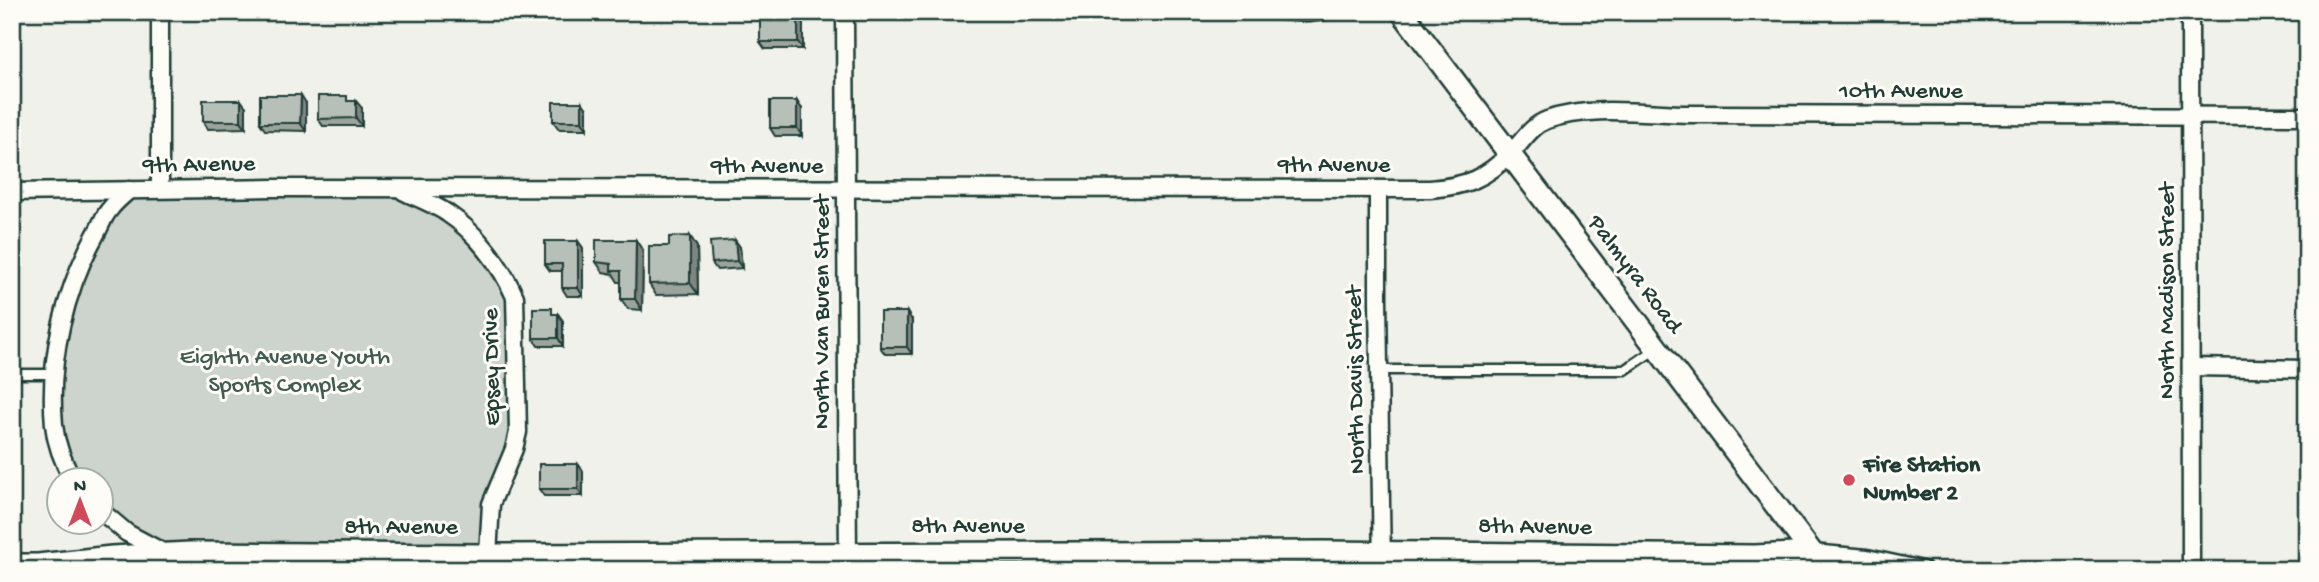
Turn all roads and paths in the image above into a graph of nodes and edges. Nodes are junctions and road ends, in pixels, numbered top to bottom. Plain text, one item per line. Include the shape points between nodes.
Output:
1 (160, 12) edge
2 (845, 12) edge
3 (1235, 12) edge
4 (1345, 12) edge
5 (1402, 12) edge
6 (2190, 12) edge
7 (2190, 116) junction
8 (2307, 116) edge
9 (1511, 154) junction
10 (398, 188) junction
11 (160, 189) junction
12 (1378, 189) junction
13 (129, 190) junction
14 (845, 190) junction
15 (12, 192) edge
16 (1656, 349) junction
17 (2191, 368) junction
18 (2307, 369) edge
19 (1379, 370) junction
20 (12, 374) edge
21 (55, 374) junction
22 (67, 466) edge
23 (116, 524) edge
24 (488, 555) junction
25 (849, 561) edge
26 (1382, 561) edge
27 (1819, 561) edge
28 (162, 562) edge
29 (12, 565) edge
30 (1923, 570) edge
31 (2191, 570) edge

1 - 11 street
2 - 14 street, North Van Buren Street
3 - 4 lane via 1310,17
5 - 9 street, Palmyra Road
6 - 7 street, North Madison Street
7 - 8 street, 10th Avenue
7 - 9 street, 10th Avenue via 1594,112 1546,120
7 - 17 street, North Madison Street
9 - 12 street, 9th Avenue via 1478,179 1457,187
9 - 16 street, Palmyra Road
10 - 11 street, 9th Avenue
10 - 14 street, 9th Avenue
10 - 24 street, Epsey Drive via 447,213 478,241 507,278 515,297 518,432 491,504
11 - 13 street, 9th Avenue
12 - 14 street, 9th Avenue
12 - 19 street, North Davis Street
13 - 15 street, 9th Avenue
13 - 21 street via 110,209 75,277
14 - 25 street, North Van Buren Street
16 - 19 lane via 1625,370
16 - 27 street, Palmyra Road
17 - 18 street
17 - 31 street, North Madison Street
19 - 26 street, North Davis Street
20 - 21 lane
21 - 22 street via 54,426
23 - 28 street via 159,550
24 - 25 street, 8th Avenue
24 - 28 street, 8th Avenue
25 - 26 street, 8th Avenue
26 - 27 street, 8th Avenue via 1755,556
27 - 30 street, 8th Avenue via 1867,558
28 - 29 street, 8th Avenue via 112,556

